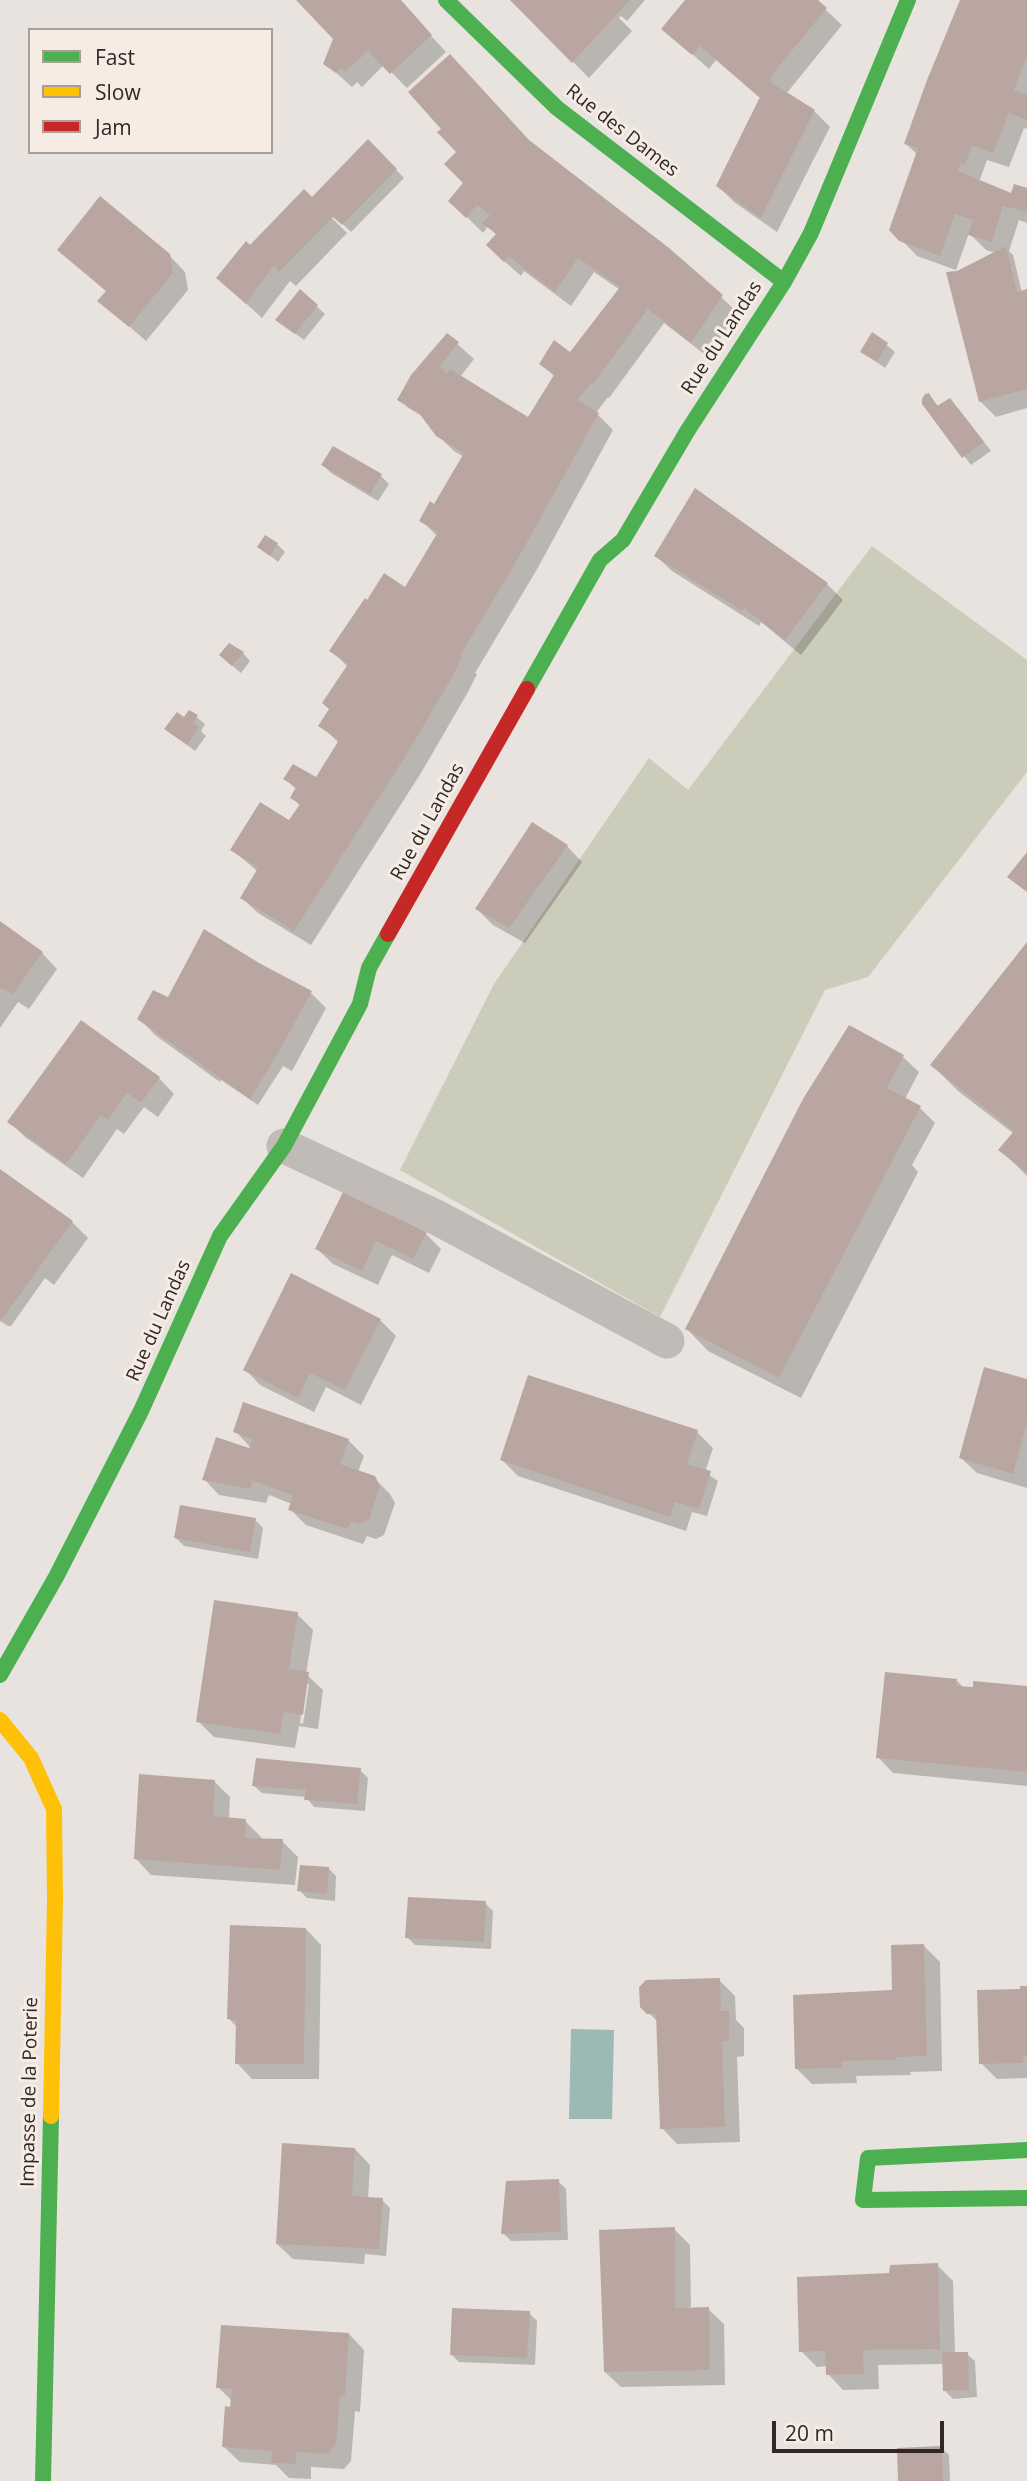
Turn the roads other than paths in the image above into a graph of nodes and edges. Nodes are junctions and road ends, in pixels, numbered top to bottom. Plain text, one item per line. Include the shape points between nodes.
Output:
1 (446, 0) edge
2 (908, 0) edge
3 (784, 282) junction
4 (284, 1146) junction
5 (667, 1341) dead end
6 (0, 1675) edge
7 (0, 1720) edge
8 (1027, 2150) edge
9 (1027, 2198) edge
10 (43, 2481) edge

1 - 3 street, Rue des Dames via 557,107
2 - 3 street, Rue du Landas via 811,233
3 - 4 street, Rue du Landas via 623,540 600,560 369,968 360,1004
4 - 5 lane via 434,1216
4 - 6 street, Rue du Landas via 220,1236 141,1411
7 - 10 street, Impasse de la Poterie via 31,1758 54,1808
8 - 9 street via 868,2158 863,2200

